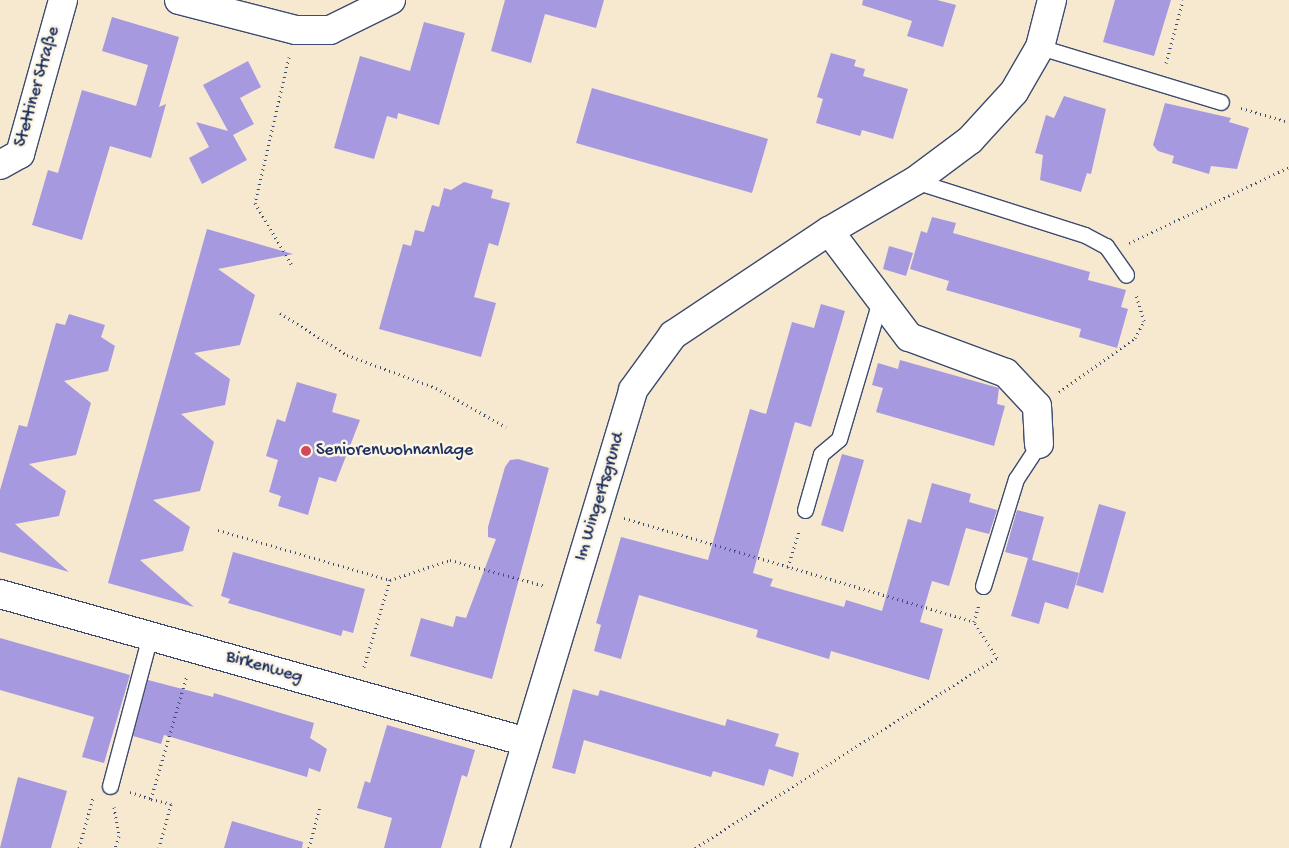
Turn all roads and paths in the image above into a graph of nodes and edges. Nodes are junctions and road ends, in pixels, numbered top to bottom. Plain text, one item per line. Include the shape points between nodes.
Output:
1 (63, 0) edge
2 (179, 0) edge
3 (391, 0) edge
4 (1052, 0) edge
5 (1183, 0) edge
6 (296, 30) junction
7 (1040, 47) junction
8 (1160, 83) junction
9 (1221, 102) joint
10 (1289, 122) edge
11 (0, 165) edge
12 (1289, 167) edge
13 (915, 181) junction
14 (829, 231) junction
15 (1110, 252) junction
16 (293, 266) dead end
17 (1126, 275) joint
18 (881, 297) junction
19 (280, 313) dead end
20 (1037, 406) junction
21 (506, 427) dead end
22 (1039, 444) joint
23 (597, 510) junction
24 (804, 510) joint
25 (218, 530) dead end
26 (788, 567) junction
27 (390, 580) junction
28 (983, 586) joint
29 (0, 594) edge
30 (572, 594) junction
31 (974, 622) junction
32 (150, 636) junction
33 (195, 649) junction
34 (356, 694) junction
35 (527, 742) junction
36 (110, 786) junction
37 (151, 799) junction
38 (320, 806) dead end
39 (79, 848) edge
40 (116, 848) edge
41 (159, 848) edge
42 (309, 848) edge
43 (495, 848) edge
44 (695, 848) edge

1 - 11 street, Stettiner Straße via 20,154
2 - 6 street
3 - 6 street via 330,30
4 - 7 street, Im Wingertsgrund
5 - 8 path
6 - 16 path via 255,203
7 - 8 lane
7 - 13 street, Im Wingertsgrund via 1014,92 970,140
8 - 9 lane
9 - 10 path
12 - 15 path
13 - 14 street, Im Wingertsgrund
13 - 15 lane via 1085,234
14 - 18 street
14 - 23 street, Im Wingertsgrund via 673,335 633,390
15 - 17 lane
17 - 20 path via 1144,321 1135,338
18 - 20 street via 909,337 1006,373
18 - 24 lane via 839,439 821,454
19 - 21 path via 347,356 436,388
20 - 22 street
22 - 28 lane via 1016,479
23 - 26 path
23 - 30 street, Im Wingertsgrund
24 - 26 path
25 - 27 path
26 - 31 path
27 - 30 path via 450,560
27 - 34 path
28 - 31 path
29 - 32 street, Birkenweg
30 - 35 street, Im Wingertsgrund
31 - 44 path via 997,658
32 - 33 street, Birkenweg
32 - 36 lane
33 - 34 street, Birkenweg
33 - 37 path
34 - 35 street, Birkenweg
35 - 43 street, Im Wingertsgrund
36 - 37 path
36 - 39 path via 97,784
36 - 40 path via 119,836
37 - 41 path via 171,804
38 - 42 path

